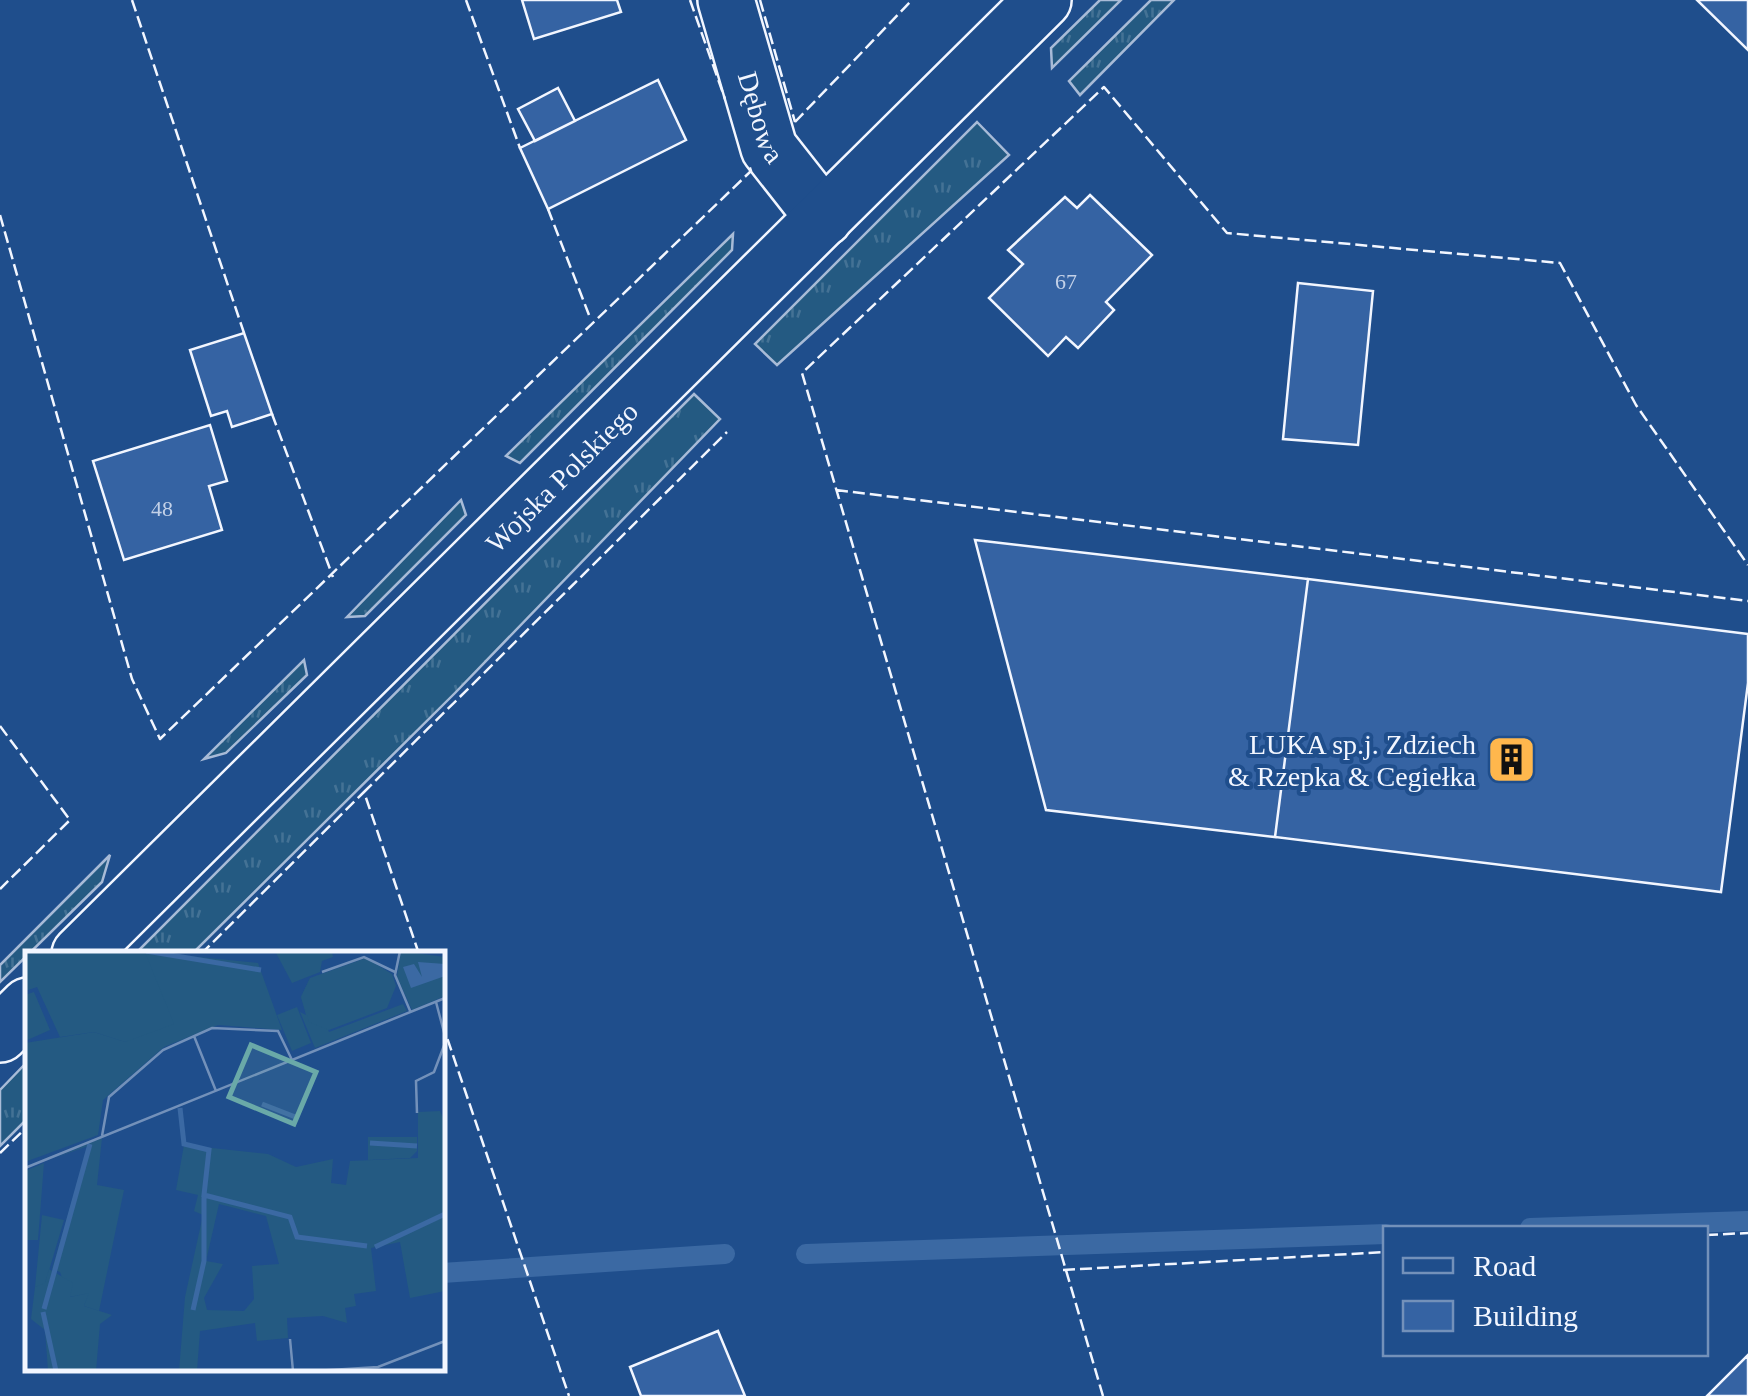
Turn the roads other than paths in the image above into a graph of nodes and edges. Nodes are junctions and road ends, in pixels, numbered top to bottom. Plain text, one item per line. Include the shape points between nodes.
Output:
1 (726, 0) edge
2 (1042, 0) edge
3 (824, 218) junction
4 (83, 951) edge
5 (25, 1009) edge
6 (0, 1034) edge

1 - 3 street, Dębowa via 769,148
2 - 3 street, Wojska Polskiego
3 - 4 street, Wojska Polskiego
5 - 6 street

